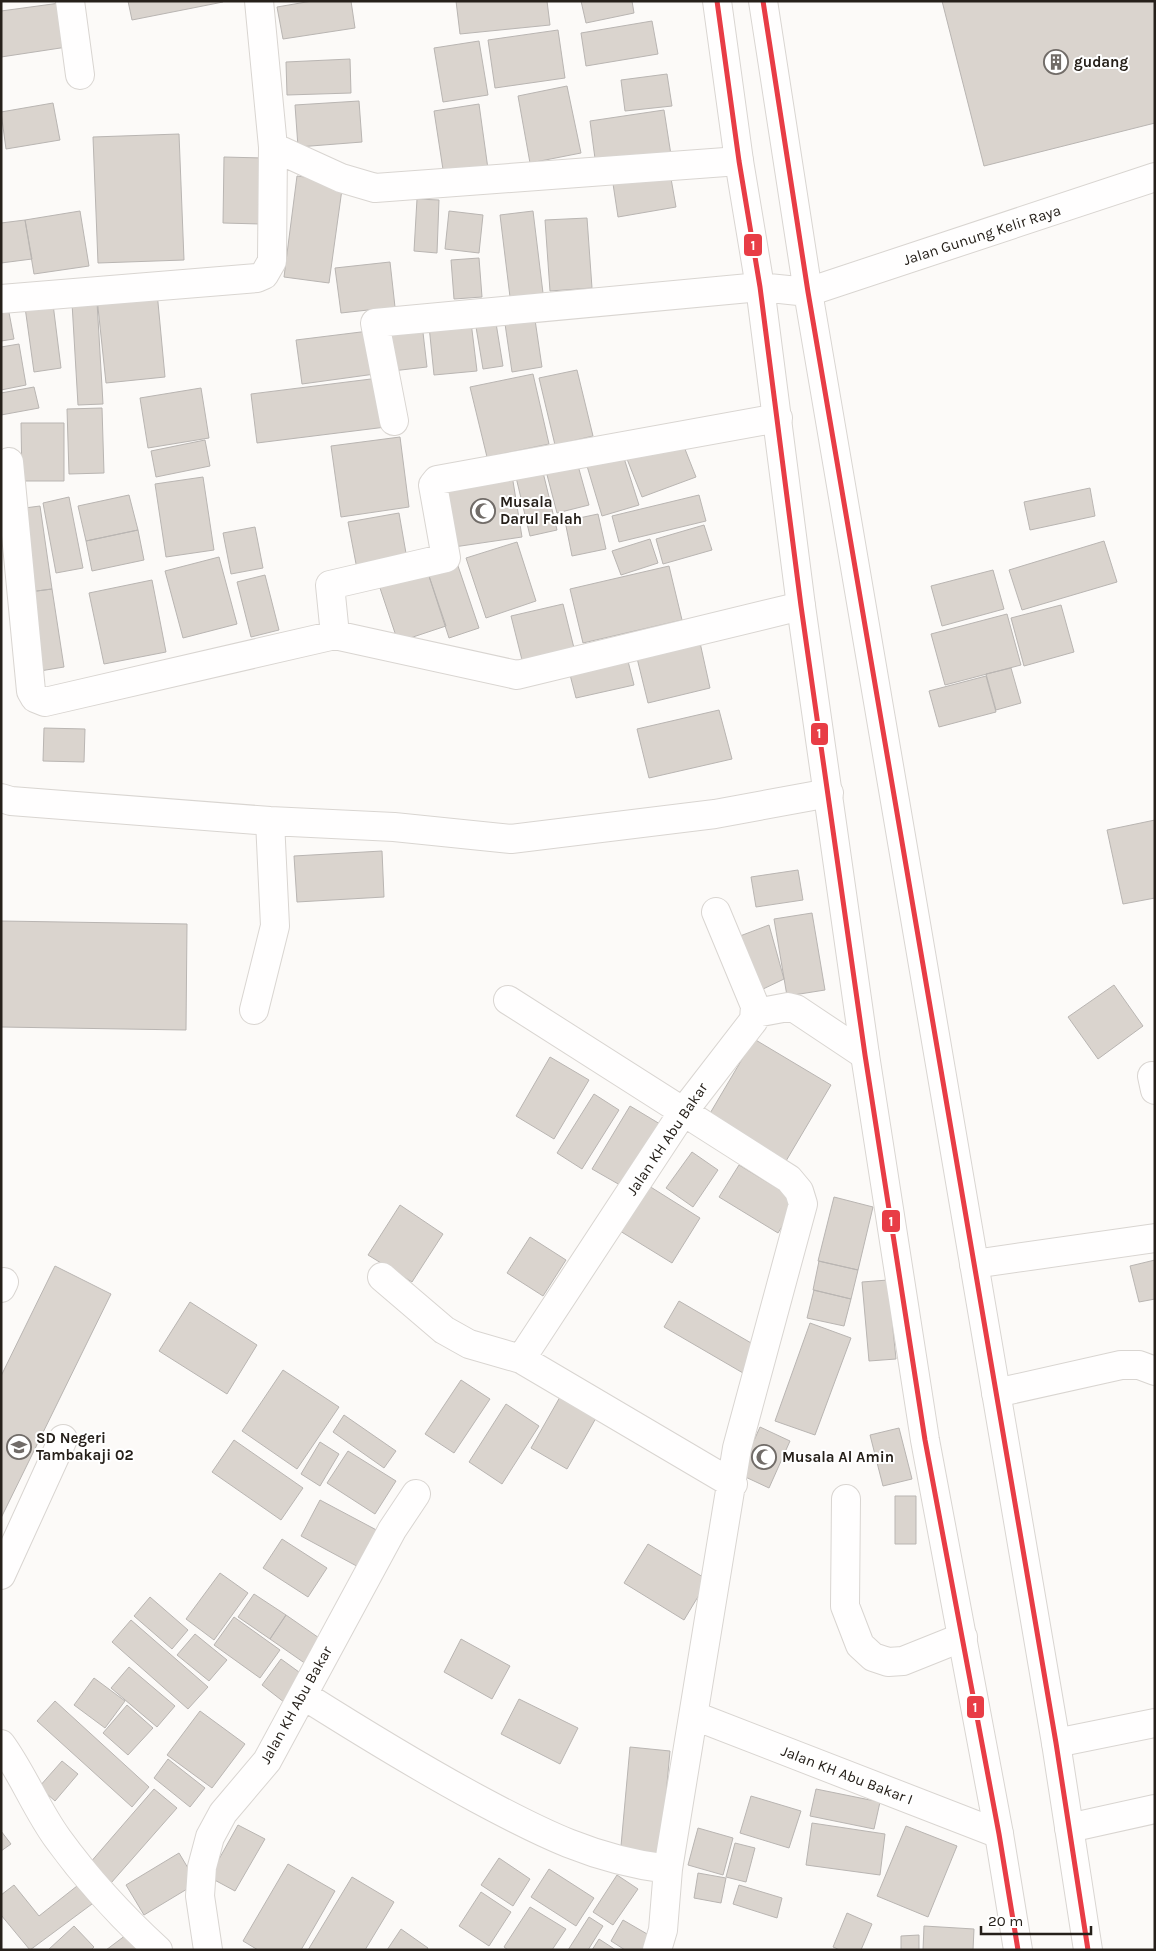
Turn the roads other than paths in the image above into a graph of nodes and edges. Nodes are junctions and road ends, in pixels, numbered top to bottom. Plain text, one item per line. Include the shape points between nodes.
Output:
1 (70, 1) edge
2 (259, 1) edge
3 (717, 1) edge
4 (763, 1) edge
5 (80, 75) dead end
6 (273, 147) junction
7 (739, 161) junction
8 (1155, 177) edge
9 (760, 287) junction
10 (808, 292) junction
11 (1, 299) edge
12 (778, 418) junction
13 (394, 421) dead end
14 (9, 462) dead end
15 (801, 606) junction
16 (335, 635) junction
17 (829, 792) junction
18 (1, 798) edge
19 (270, 820) junction
20 (716, 912) dead end
21 (508, 1000) dead end
22 (254, 1010) dead end
23 (756, 1013) junction
24 (865, 1055) junction
25 (683, 1112) junction
26 (1155, 1238) edge
27 (974, 1264) junction
28 (382, 1277) dead end
29 (522, 1359) junction
30 (1155, 1370) edge
31 (996, 1393) junction
32 (63, 1439) dead end
33 (733, 1484) junction
34 (416, 1494) dead end
35 (846, 1499) dead end
36 (1, 1575) edge
37 (962, 1637) junction
38 (302, 1695) junction
39 (695, 1716) junction
40 (1155, 1724) edge
41 (1056, 1743) junction
42 (1, 1744) edge
43 (1155, 1809) edge
44 (1069, 1828) junction
45 (999, 1834) junction
46 (668, 1869) junction
47 (158, 1950) edge
48 (208, 1950) edge
49 (657, 1950) edge
50 (1018, 1950) edge
51 (1088, 1950) edge

1 - 5 main road
2 - 6 main road
3 - 7 main road
4 - 10 main road
6 - 7 main road via 340,178 375,188
6 - 11 main road via 272,261 264,275
7 - 9 main road
8 - 10 main road, Jalan Gunung Kelir Raya
9 - 10 main road
9 - 12 main road
9 - 13 main road via 376,323
10 - 27 main road
12 - 15 main road
12 - 16 main road via 437,480 434,485 446,558 330,585
14 - 16 main road via 31,692 40,701
15 - 16 main road via 516,675
15 - 17 main road
17 - 19 main road via 715,814 511,840 394,827
17 - 24 main road
18 - 19 main road
19 - 22 main road via 275,926
20 - 23 main road
21 - 25 main road
23 - 24 main road via 788,1007 796,1009
23 - 25 main road, Jalan KH Abu Bakar via 751,1025
24 - 37 main road via 925,1440
25 - 29 main road, Jalan KH Abu Bakar
25 - 33 main road via 789,1179 799,1191 803,1204 738,1448
26 - 27 main road
27 - 31 main road
28 - 29 main road via 444,1330 469,1344
29 - 33 main road
30 - 31 main road via 1139,1365 1121,1365
31 - 41 main road
32 - 36 main road
33 - 39 main road
34 - 38 main road, Jalan KH Abu Bakar via 392,1530
35 - 37 main road via 844,1606 860,1645 873,1657 888,1662 903,1661
37 - 45 main road
38 - 46 main road via 423,1769 534,1829 584,1851
38 - 48 main road, Jalan KH Abu Bakar via 267,1761 223,1813 210,1837 202,1867 200,1896
39 - 45 main road, Jalan KH Abu Bakar I
39 - 46 main road
40 - 41 main road
41 - 44 main road
42 - 47 main road via 57,1838 126,1921
43 - 44 main road
44 - 51 main road
45 - 50 main road
46 - 49 main road via 663,1930

